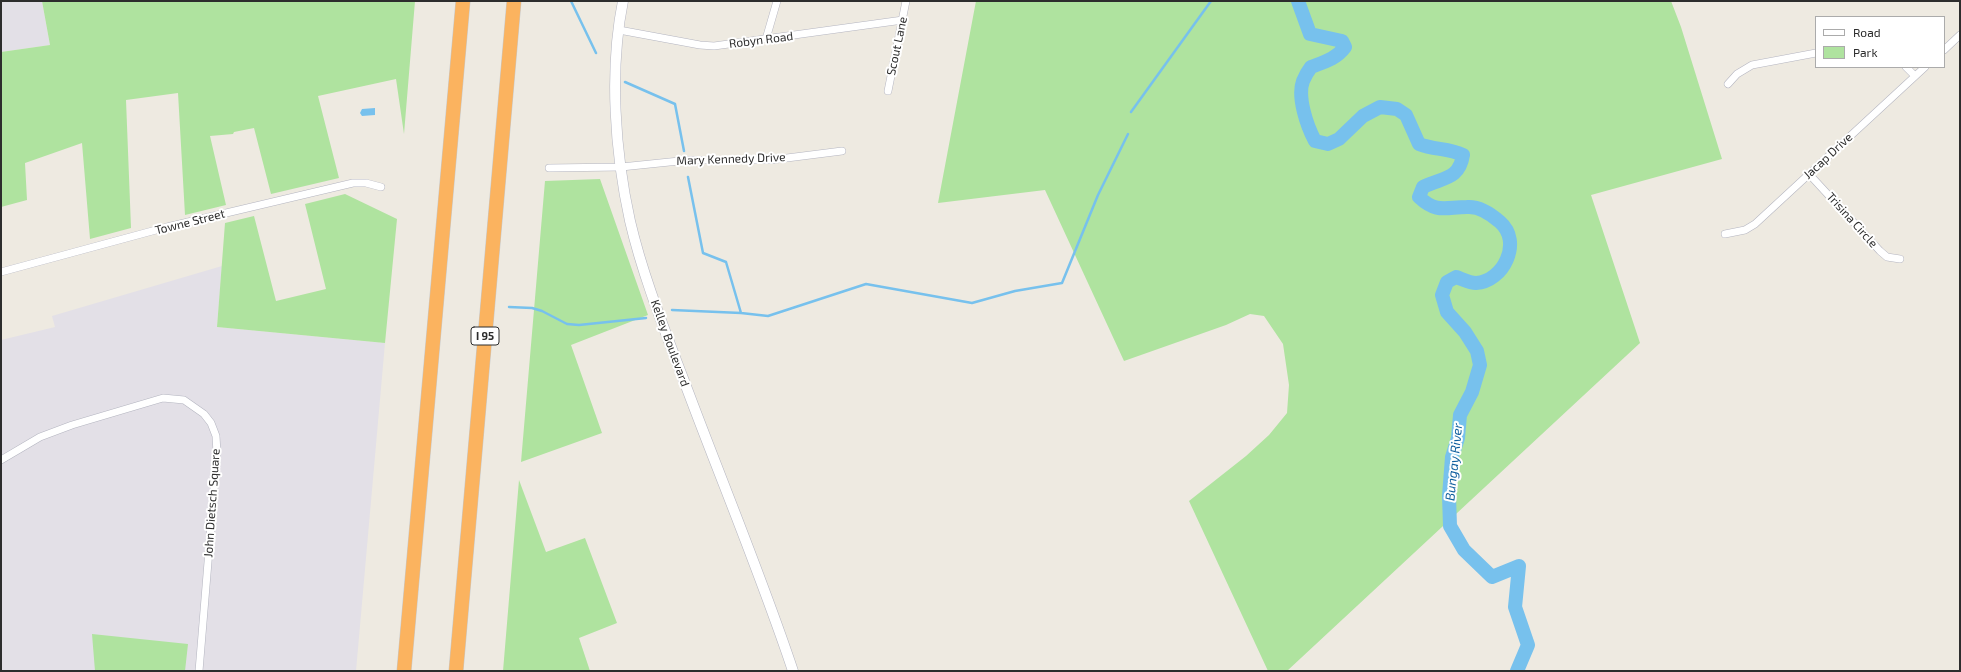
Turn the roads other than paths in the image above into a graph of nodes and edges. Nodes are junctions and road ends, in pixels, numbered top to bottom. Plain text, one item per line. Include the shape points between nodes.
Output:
1 (463, 1) edge
2 (514, 1) edge
3 (624, 1) edge
4 (777, 1) edge
5 (906, 1) edge
6 (903, 20) junction
7 (620, 30) junction
8 (1960, 35) edge
9 (766, 39) junction
10 (1945, 49) edge
11 (1815, 53) edge
12 (1907, 68) edge
13 (1924, 68) edge
14 (1915, 76) junction
15 (1728, 84) dead end
16 (888, 90) dead end
17 (842, 151) dead end
18 (621, 166) junction
19 (549, 168) dead end
20 (1809, 174) junction
21 (381, 187) dead end
22 (1726, 234) dead end
23 (1900, 259) dead end
24 (1, 272) edge
25 (1, 460) edge
26 (200, 671) edge
27 (404, 671) edge
28 (456, 671) edge
29 (794, 671) edge

1 - 27 highway
2 - 28 highway, I 95
3 - 7 main road, Kelley Boulevard
4 - 9 street
5 - 6 street, Scout Lane
6 - 9 street, Robyn Road
6 - 16 street, Scout Lane
7 - 9 street, Robyn Road via 714,46
7 - 18 main road, Kelley Boulevard via 616,105
8 - 10 street
11 - 15 street via 1752,65 1740,71
12 - 14 street
13 - 14 street, Jacap Drive
14 - 20 street, Jacap Drive
17 - 18 street, Mary Kennedy Drive via 770,160 689,160
18 - 19 street
18 - 29 main road, Kelley Boulevard via 630,221 655,305
20 - 22 street, Jacap Drive via 1750,227
20 - 23 street, Trisina Circle via 1880,251 1887,256
21 - 24 street, Towne Street via 353,183 167,227
25 - 26 street, John Dietsch Square via 24,445 72,425 163,398 184,400 204,414 216,436 217,453

